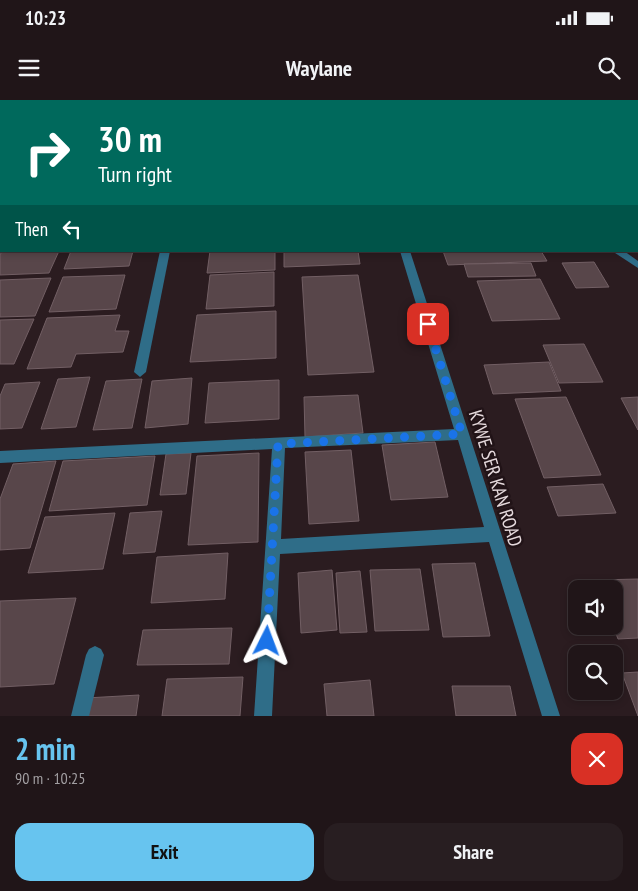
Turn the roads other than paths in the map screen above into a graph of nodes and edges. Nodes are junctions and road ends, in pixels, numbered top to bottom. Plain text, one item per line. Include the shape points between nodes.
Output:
1 (165, 252) edge
2 (405, 252) edge
3 (618, 252) edge
4 (638, 265) edge
5 (140, 372) dead end
6 (462, 434) junction
7 (278, 444) junction
8 (0, 457) edge
9 (494, 534) junction
10 (272, 547) junction
11 (95, 656) dead end
12 (80, 716) edge
13 (263, 716) edge
14 (550, 716) edge

1 - 5 street
2 - 6 street, KYWE SER KAN ROAD
3 - 4 street
6 - 7 street
6 - 9 street, KYWE SER KAN ROAD
7 - 8 street
7 - 10 street
9 - 10 street
9 - 14 street, KYWE SER KAN ROAD
10 - 13 street
11 - 12 street

